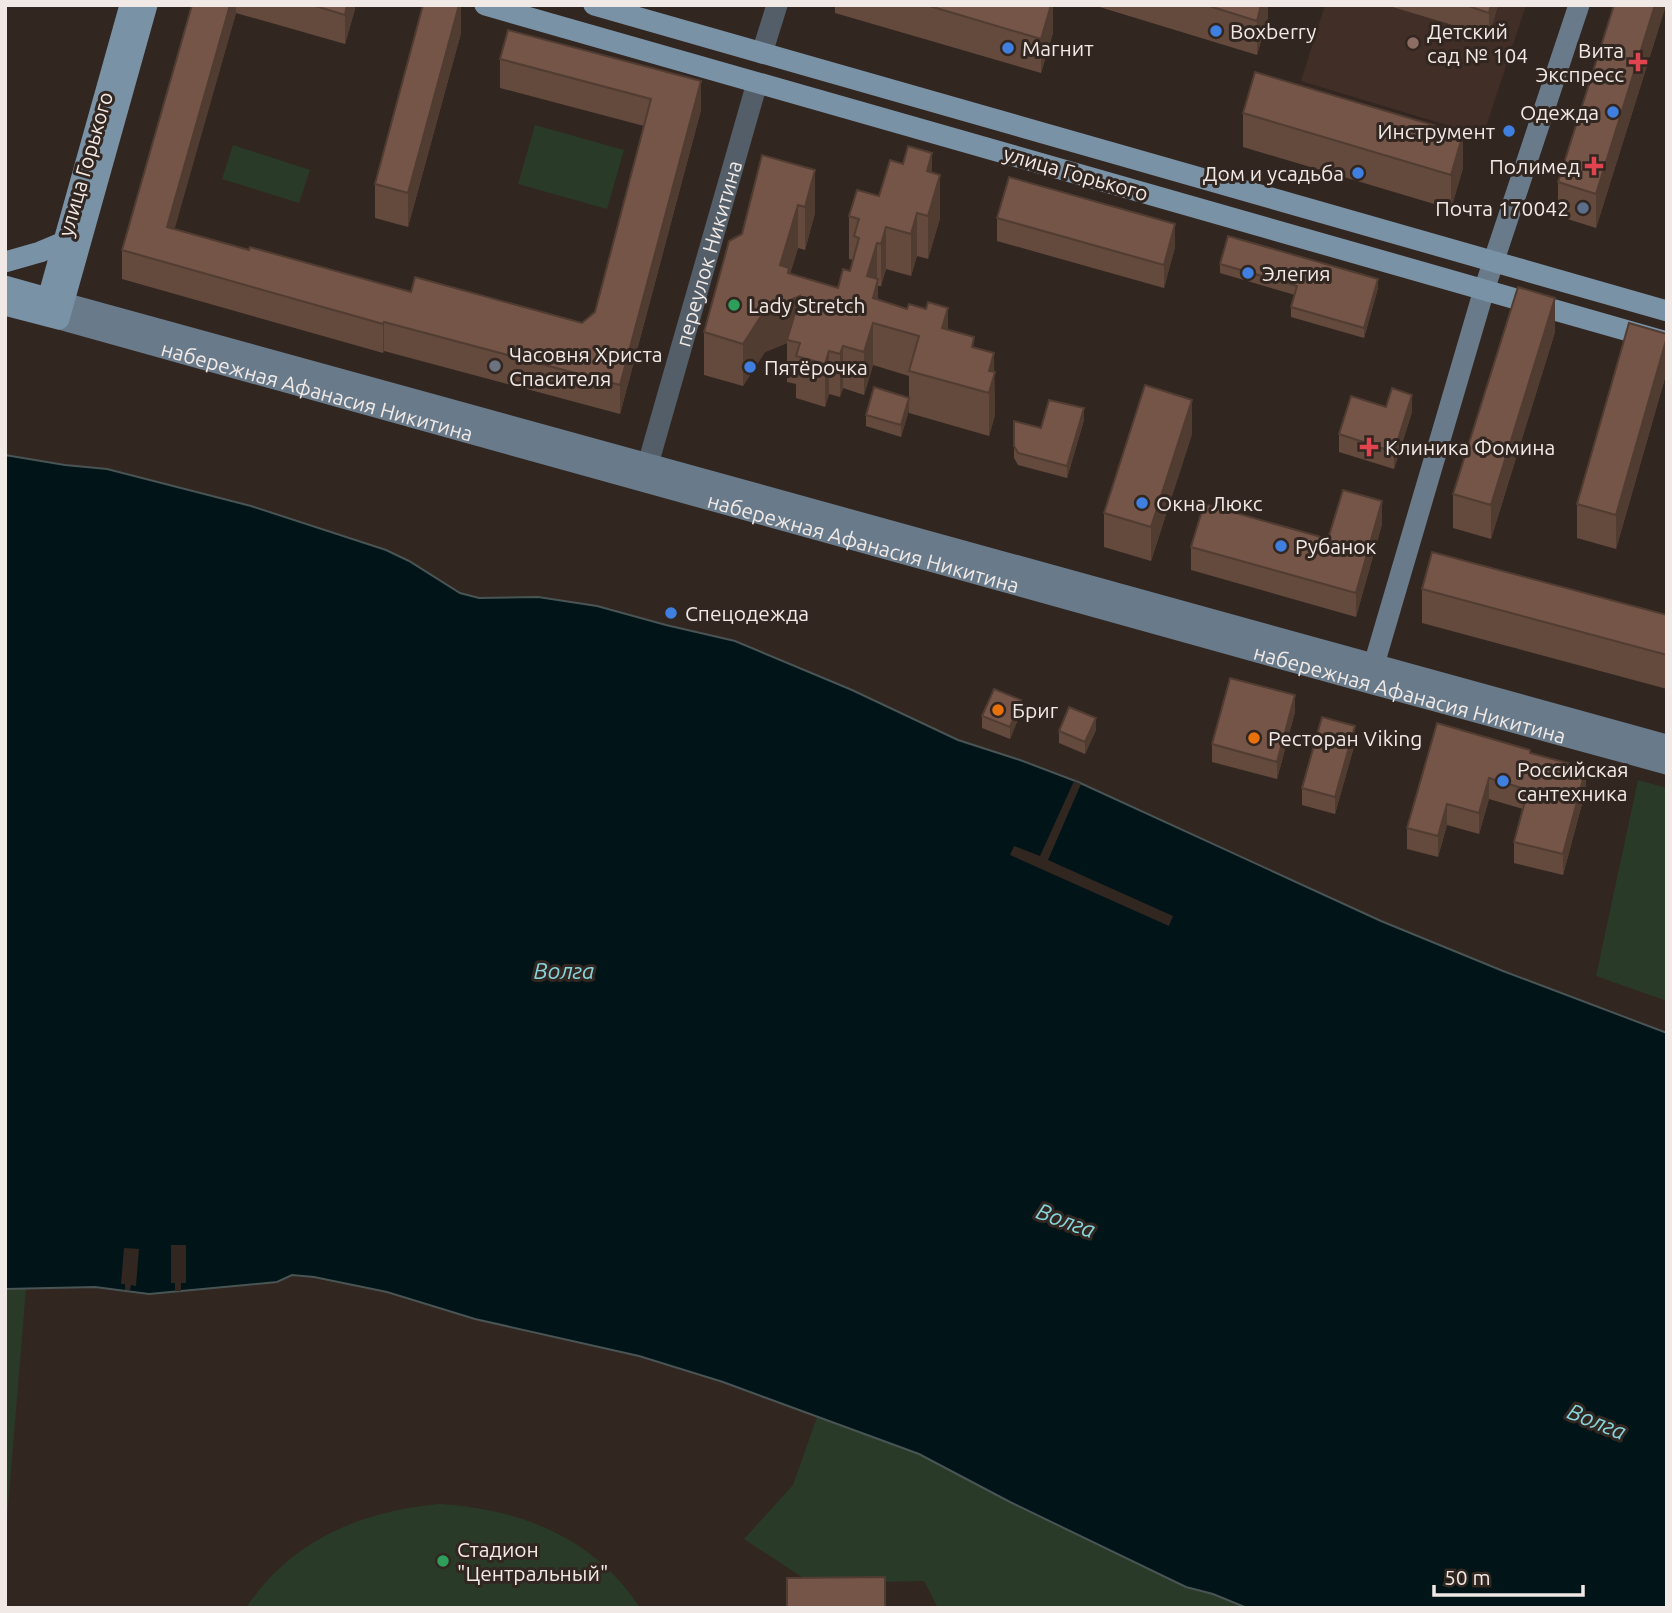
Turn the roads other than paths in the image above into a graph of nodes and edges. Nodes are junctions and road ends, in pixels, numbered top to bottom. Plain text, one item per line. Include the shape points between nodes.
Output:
1 (130, 5) edge
2 (147, 5) edge
3 (485, 5) edge
4 (594, 5) edge
5 (776, 5) edge
6 (1579, 5) edge
7 (762, 53) junction
8 (757, 83) junction
9 (64, 242) junction
10 (5, 262) edge
11 (1494, 262) junction
12 (5, 286) edge
13 (1484, 290) junction
14 (5, 304) edge
15 (57, 307) junction
16 (1667, 311) edge
17 (1667, 342) edge
18 (648, 464) junction
19 (1371, 675) junction
20 (1667, 745) edge
21 (1667, 764) edge

1 - 9 main road, улица Горького
2 - 15 main road
3 - 8 main road, улица Горького
4 - 7 main road, улица Горького
5 - 7 street
6 - 11 main road
7 - 11 main road, улица Горького
8 - 13 main road, улица Горького
8 - 18 street, переулок Никитина
9 - 10 main road
9 - 15 main road, улица Горького
11 - 13 main road
11 - 16 main road, улица Горького
12 - 15 main road
13 - 17 main road, улица Горького
13 - 19 main road
14 - 15 main road
15 - 18 main road, набережная Афанасия Никитина
15 - 19 main road, набережная Афанасия Никитина
18 - 19 main road, набережная Афанасия Никитина
19 - 20 main road, набережная Афанасия Никитина
19 - 21 main road, набережная Афанасия Никитина

